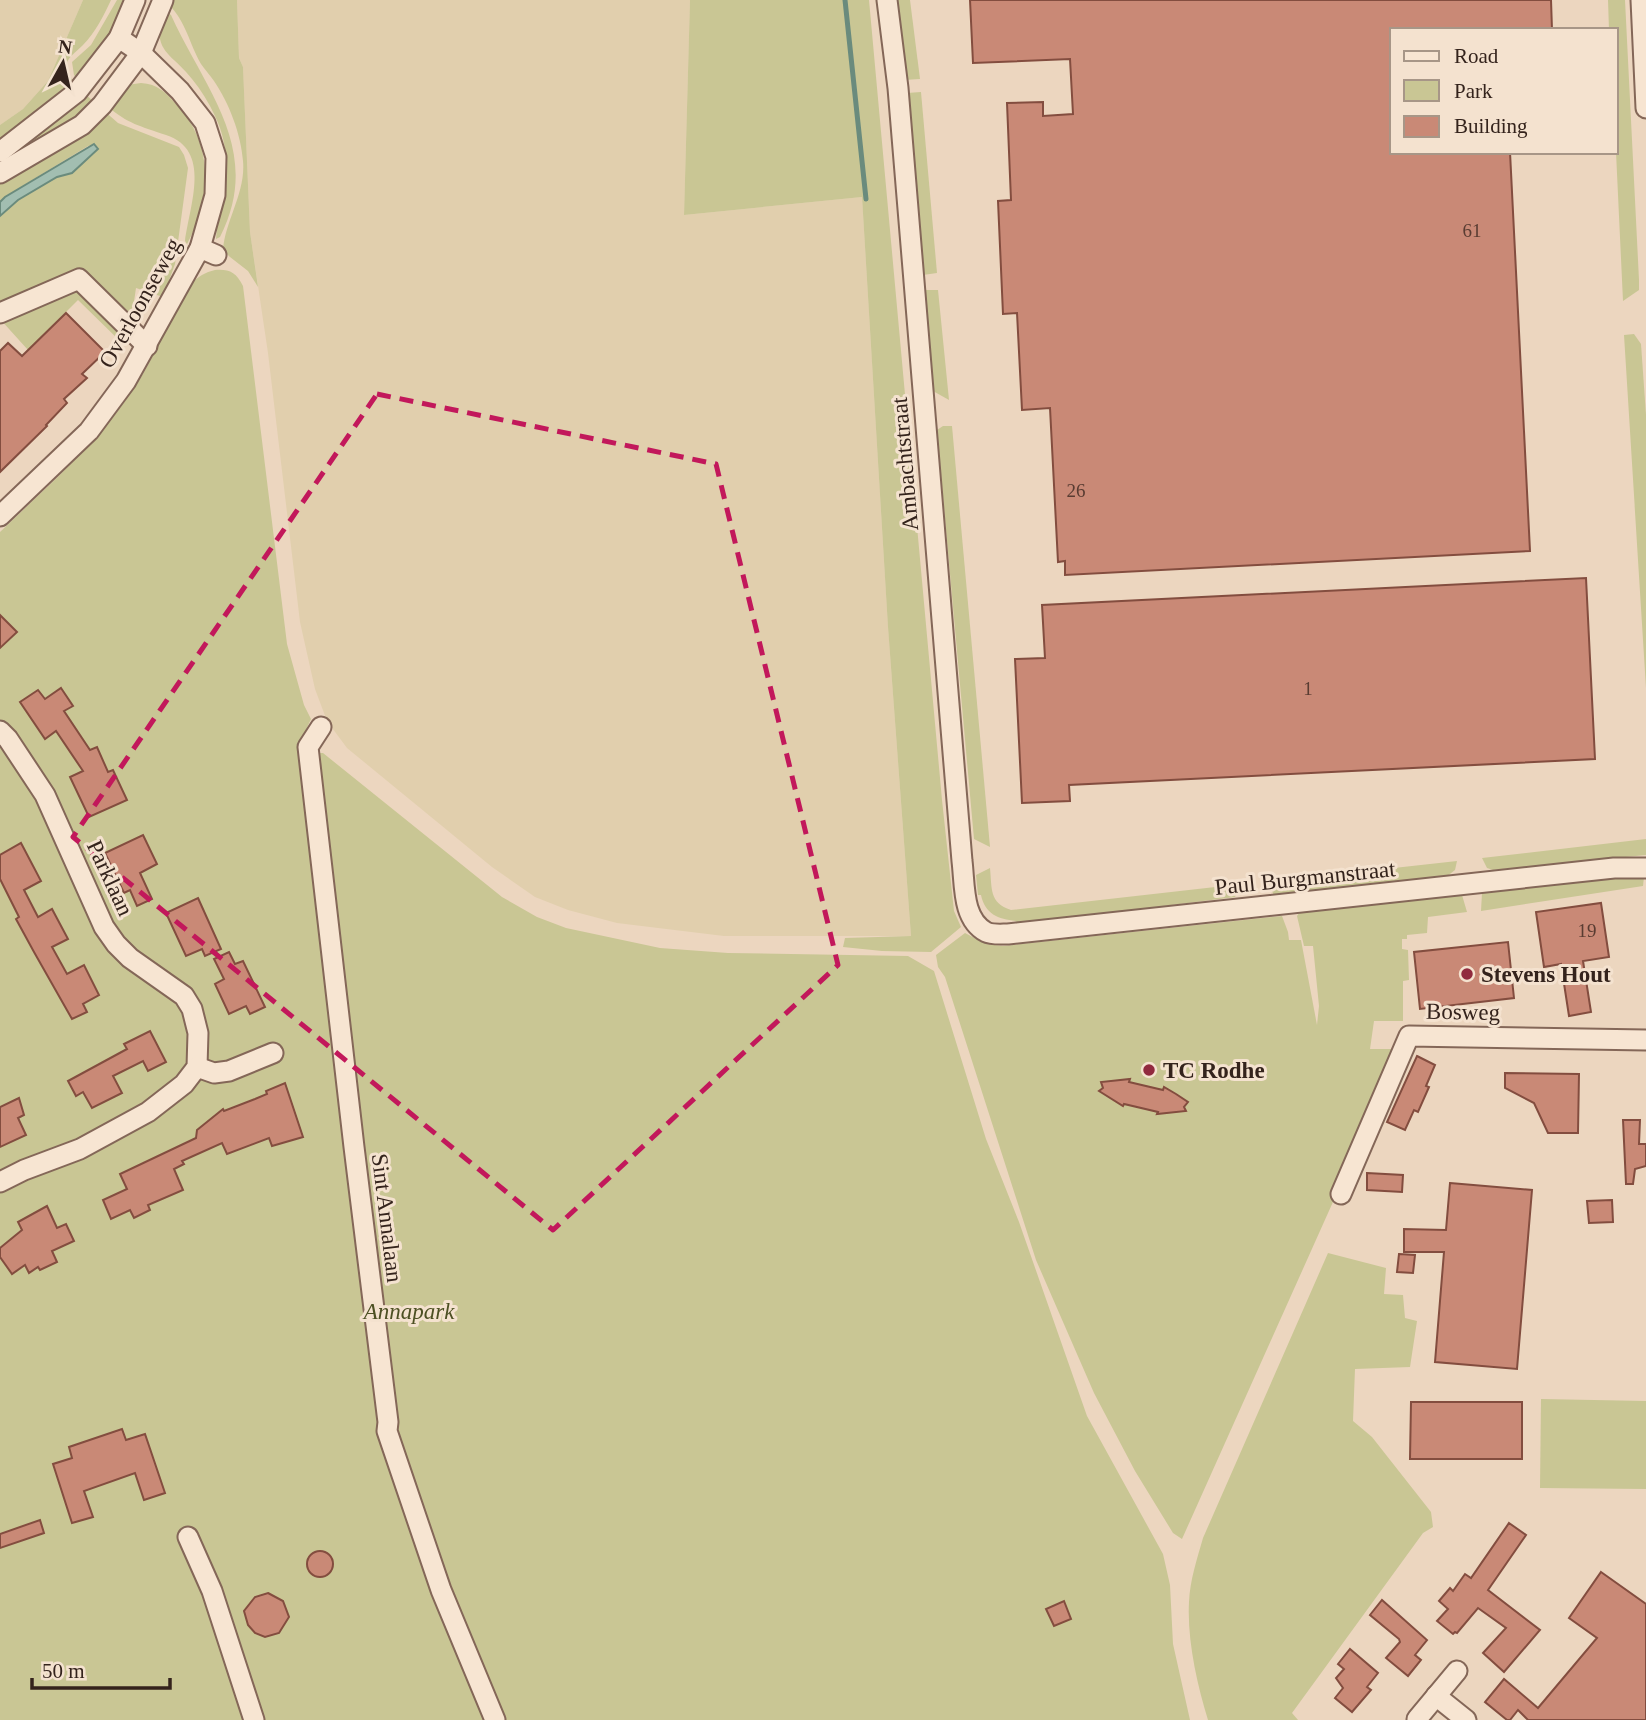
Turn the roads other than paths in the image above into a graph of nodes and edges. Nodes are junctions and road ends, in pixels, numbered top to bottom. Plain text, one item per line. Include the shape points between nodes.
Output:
1 (135, 0) edge
2 (163, 0) edge
3 (887, 0) edge
4 (1641, 0) edge
5 (119, 38) junction
6 (141, 53) junction
7 (1646, 108) edge
8 (0, 152) edge
9 (0, 173) edge
10 (0, 313) edge
11 (147, 346) junction
12 (0, 516) edge
13 (321, 727) dead end
14 (0, 731) edge
15 (1646, 868) edge
16 (973, 922) joint
17 (1646, 1040) edge
18 (274, 1053) dead end
19 (197, 1067) junction
20 (0, 1182) edge
21 (1341, 1194) dead end
22 (188, 1537) dead end
23 (1457, 1671) dead end
24 (1436, 1696) junction
25 (1417, 1719) edge
26 (254, 1720) edge
27 (495, 1720) edge
28 (1466, 1720) edge

1 - 5 street
2 - 6 street
3 - 16 street, Ambachtstraat via 962,862 967,909
4 - 7 street
5 - 6 street, Overloonseweg
5 - 8 street via 77,92
6 - 9 street via 82,125
6 - 11 street, Overloonseweg via 205,123 216,157 208,251
10 - 11 street via 79,279
11 - 12 street, Overloonseweg via 89,431
13 - 27 street, Sint Annalaan via 308,747 387,1431 441,1590
14 - 19 street, Parklaan via 45,795 104,927 131,958 184,996 192,1009 198,1033
15 - 16 street, Paul Burgmanstraat via 1008,934 988,933
17 - 21 street, Bosweg via 1409,1036
18 - 19 street via 229,1071 214,1073
19 - 20 street via 184,1084 148,1112 80,1149
22 - 26 street via 212,1591
23 - 24 street
24 - 25 street
24 - 28 street

